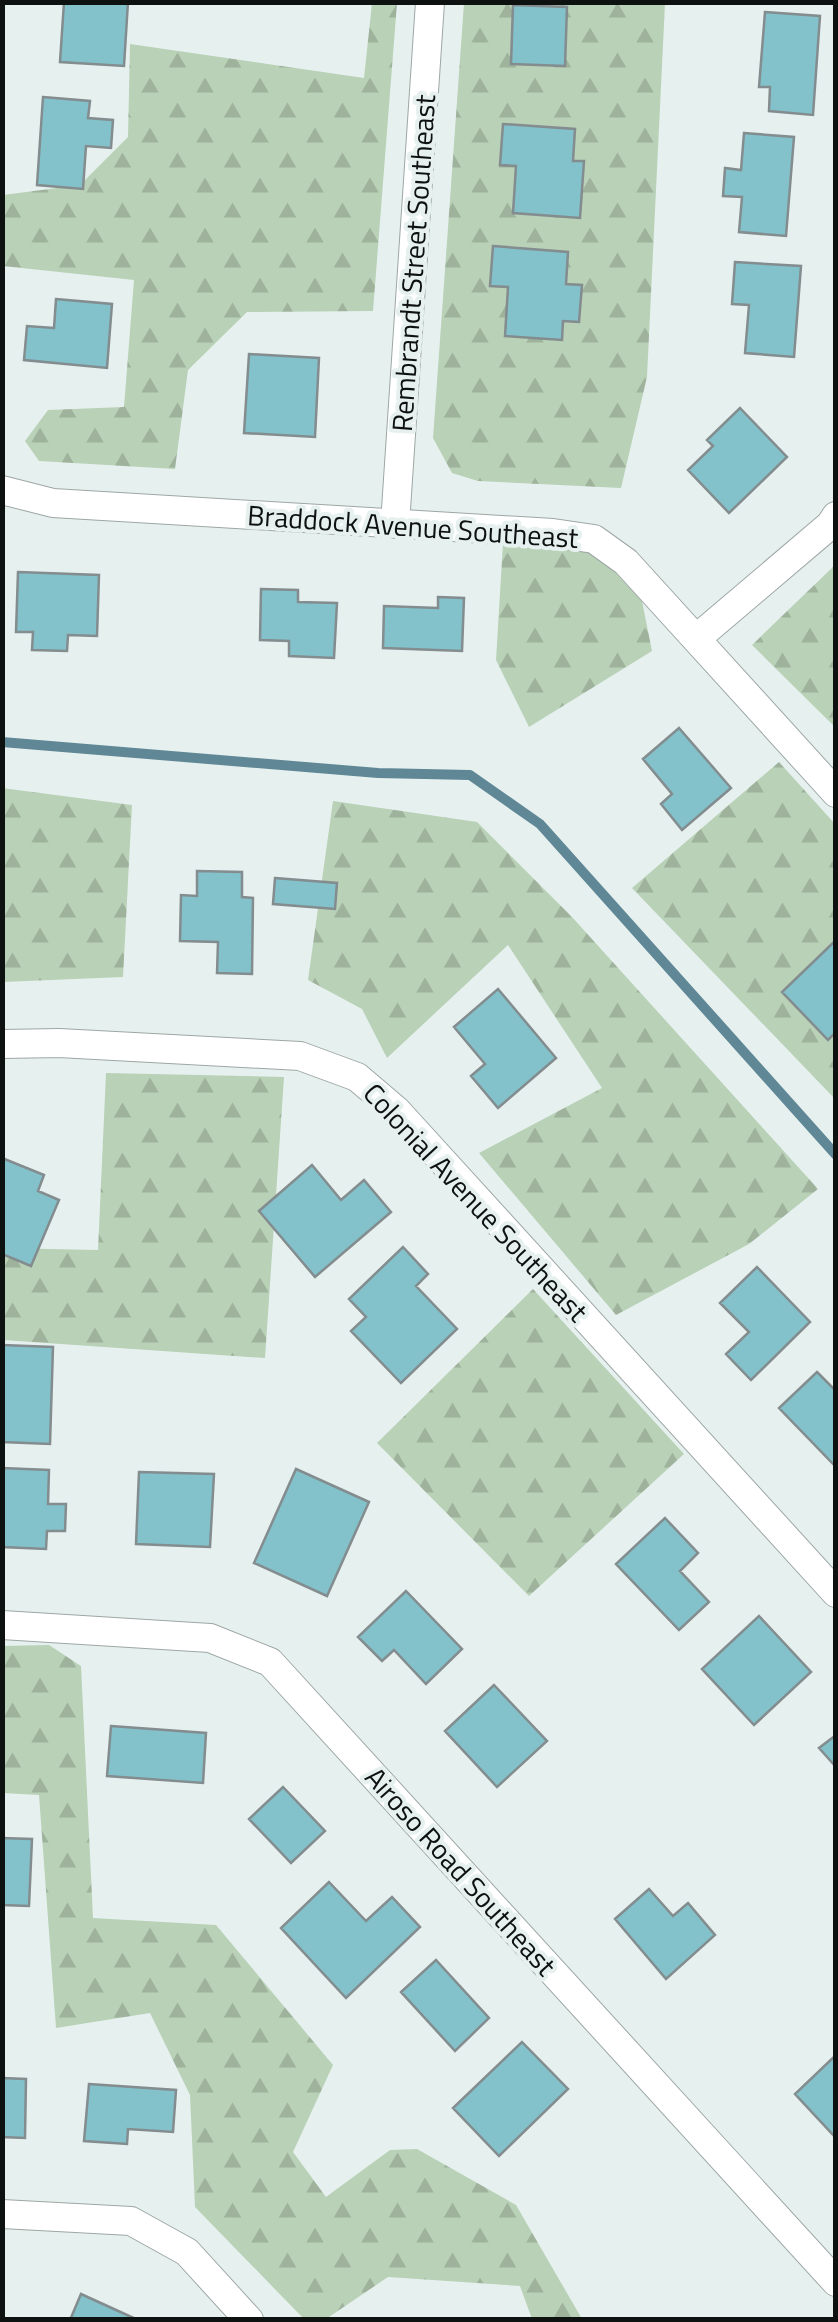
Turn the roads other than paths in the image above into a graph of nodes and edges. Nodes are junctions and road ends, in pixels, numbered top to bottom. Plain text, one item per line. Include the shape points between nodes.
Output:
1 (430, 2) edge
2 (2, 490) edge
3 (836, 516) edge
4 (395, 524) junction
5 (697, 638) junction
6 (836, 794) edge
7 (2, 1044) edge
8 (836, 1592) edge
9 (2, 1625) edge
10 (2, 2214) edge
11 (836, 2282) edge
12 (249, 2320) edge

1 - 4 street, Rembrandt Street Southeast
2 - 4 street, Braddock Avenue Southeast via 53,503
3 - 5 street
4 - 5 street, Braddock Avenue Southeast via 594,539 626,562
5 - 6 street, Braddock Avenue Southeast
7 - 8 street, Colonial Avenue Southeast via 300,1056 357,1077 397,1111
9 - 11 street, Airoso Road Southeast via 210,1638 270,1662
10 - 12 street via 131,2221 187,2252

